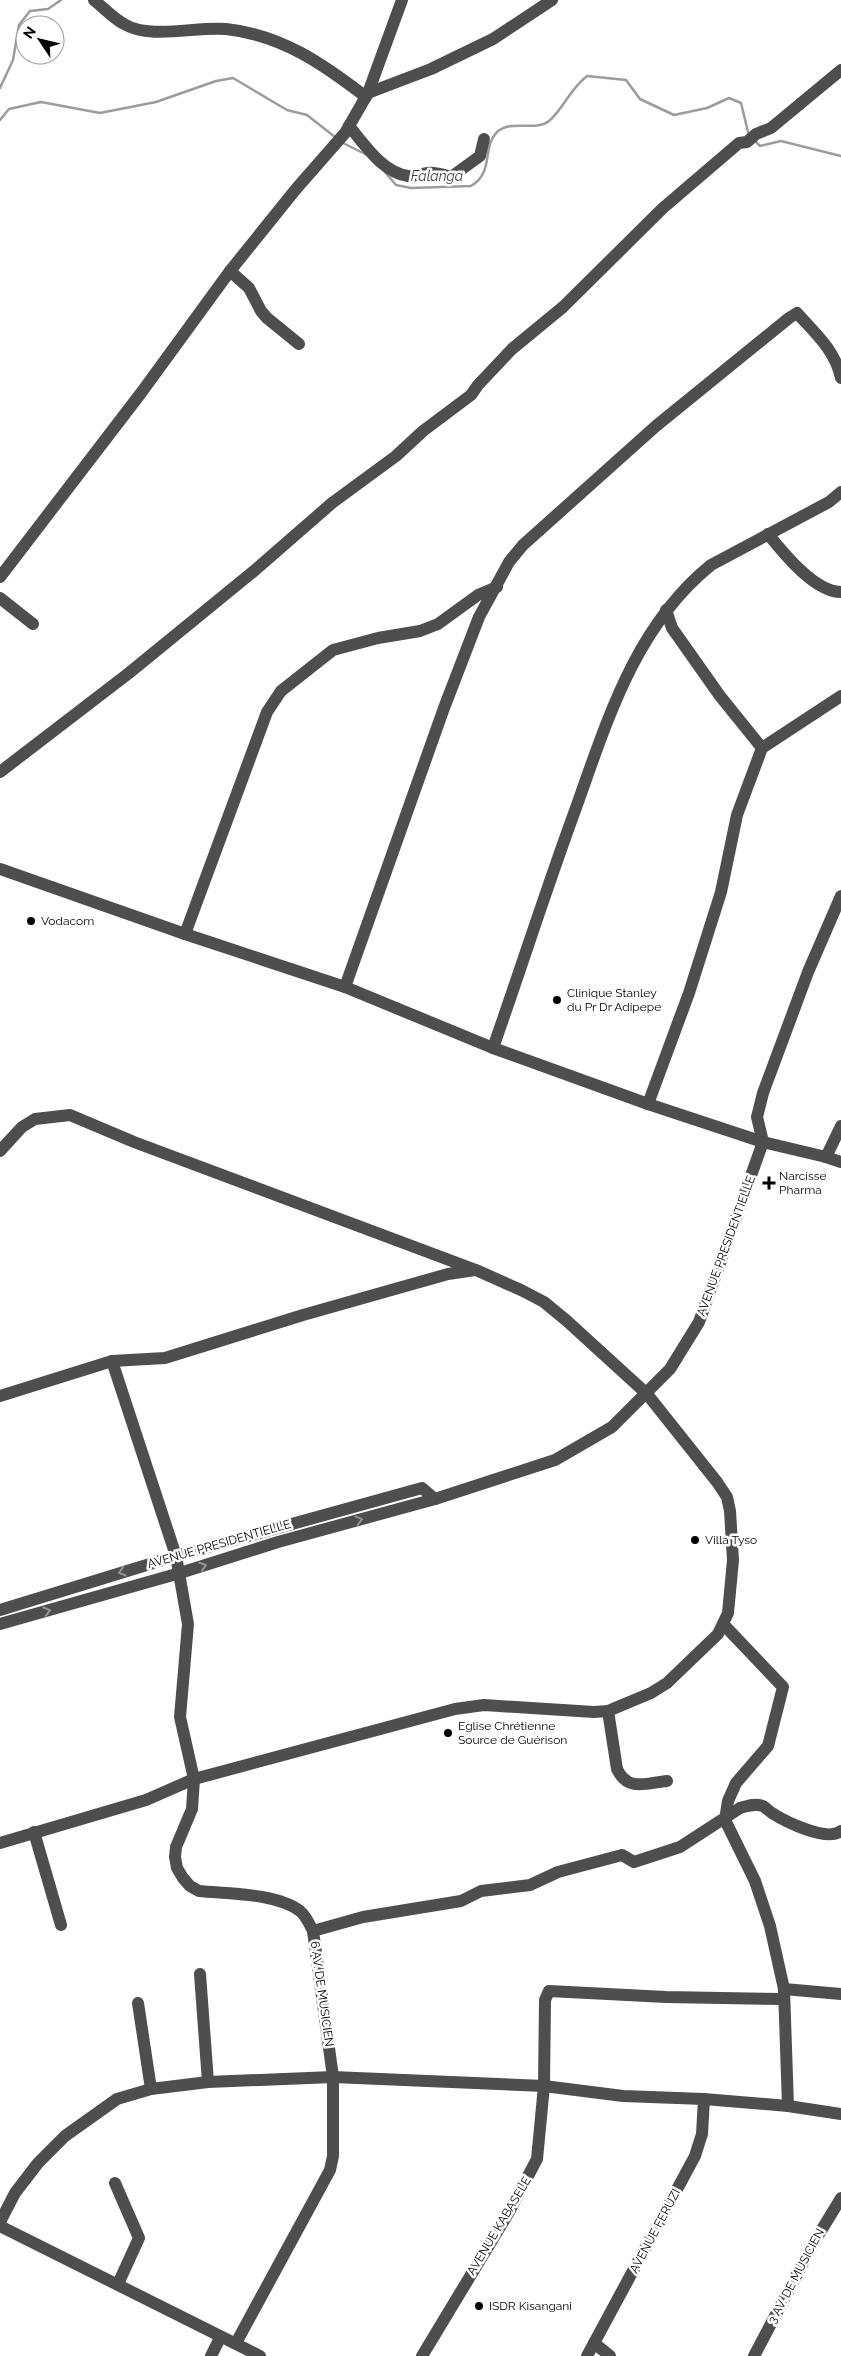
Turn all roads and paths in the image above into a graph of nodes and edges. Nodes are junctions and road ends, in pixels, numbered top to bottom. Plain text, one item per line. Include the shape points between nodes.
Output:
1 (94, 0) edge
2 (402, 0) edge
3 (552, 0) edge
4 (841, 70) edge
5 (367, 95) junction
6 (347, 129) junction
7 (484, 139) dead end
8 (230, 271) junction
9 (299, 344) dead end
10 (841, 378) edge
11 (841, 492) edge
12 (768, 534) junction
13 (0, 577) edge
14 (497, 586) junction
15 (841, 592) edge
16 (0, 598) edge
17 (666, 610) junction
18 (33, 624) dead end
19 (841, 696) edge
20 (762, 748) junction
21 (0, 772) edge
22 (0, 869) edge
23 (841, 896) edge
24 (185, 934) junction
25 (344, 987) junction
26 (494, 1048) junction
27 (648, 1104) junction
28 (841, 1126) edge
29 (763, 1142) junction
30 (0, 1151) edge
31 (826, 1157) junction
32 (841, 1162) edge
33 (476, 1270) junction
34 (112, 1360) junction
35 (647, 1394) junction
36 (0, 1396) edge
37 (436, 1499) junction
38 (276, 1527) junction
39 (278, 1542) junction
40 (176, 1556) junction
41 (180, 1573) junction
42 (0, 1610) edge
43 (0, 1624) edge
44 (724, 1625) junction
45 (608, 1711) junction
46 (194, 1779) junction
47 (667, 1781) dead end
48 (725, 1820) junction
49 (841, 1831) edge
50 (34, 1832) junction
51 (0, 1843) edge
52 (61, 1925) dead end
53 (313, 1931) junction
54 (200, 1974) dead end
55 (784, 1994) junction
56 (841, 1994) edge
57 (138, 2003) dead end
58 (333, 2077) junction
59 (208, 2082) junction
60 (544, 2086) junction
61 (151, 2089) junction
62 (704, 2099) junction
63 (788, 2106) junction
64 (841, 2114) edge
65 (115, 2183) dead end
66 (841, 2198) edge
67 (0, 2222) edge
68 (0, 2226) edge
69 (118, 2284) junction
70 (220, 2338) junction
71 (236, 2343) junction
72 (594, 2343) junction
73 (211, 2356) edge
74 (260, 2356) edge
75 (422, 2356) edge
76 (587, 2356) edge
77 (610, 2356) edge
78 (754, 2356) edge

1 - 5 street via 125,25 143,31 226,29 284,44 300,50
2 - 5 street
3 - 5 street via 493,39
4 - 21 street via 771,128 739,143 663,208 563,307 512,349 471,394 396,456 332,503 136,667
5 - 6 street
6 - 7 street via 383,164 397,173 410,176 430,173 451,176 480,156
6 - 8 street
8 - 9 street via 249,288 261,312
8 - 13 street
10 - 14 street via 834,356 812,327 796,314 789,318 656,426 523,545 509,562
11 - 12 street via 829,502
12 - 15 street via 815,582 830,592
12 - 17 street via 711,565 694,578
14 - 24 street via 438,624 333,650 281,691 268,712
14 - 25 street via 479,617 444,708
16 - 18 street
17 - 20 street via 672,628
17 - 26 street via 631,665 616,696
19 - 20 street
20 - 27 street via 737,815 720,892 689,993
22 - 24 street
23 - 29 street via 808,972 763,1093 757,1117
24 - 25 street
25 - 26 street
26 - 27 street
27 - 29 street
28 - 31 street
29 - 31 street
29 - 35 street, AVENUE PRESIDENTIELLE via 698,1322 670,1369
30 - 33 street via 22,1127 35,1119 70,1115
31 - 32 street
33 - 34 street via 448,1274 303,1315 165,1358
33 - 35 street via 544,1302
34 - 36 street
34 - 40 street, 6 AV. DE MUSICIEN
35 - 37 street, AVENUE PRESIDENTIELLE via 612,1427 554,1460
35 - 44 street via 727,1497 733,1560
37 - 38 street, AVENUE PRESIDENTIELLE via 422,1488
39 -> 37 street, AVENUE PRESIDENTIELLE
38 - 39 street
38 - 40 street, AVENUE PRESIDENTIELLE
41 -> 39 street, AVENUE PRESIDENTIELLE
40 - 41 street, 6 AV. DE MUSICIEN
40 -> 42 street, AVENUE PRESIDENTIELLE
43 -> 41 street, AVENUE PRESIDENTIELLE
41 - 46 street, 6 AV. DE MUSICIEN via 188,1624 180,1717
44 - 45 street via 667,1683 644,1697
44 - 48 street via 783,1687 768,1746 736,1783
45 - 46 street via 484,1705 455,1709
45 - 47 street via 620,1776 634,1785
46 - 50 street via 146,1800
46 - 53 street, 6 AV. DE MUSICIEN via 192,1809 176,1847 177,1868 183,1878 199,1891 283,1902 300,1912
48 - 49 street via 751,1804 762,1806 772,1814 822,1835
48 - 53 street via 680,1847 634,1862 622,1855 558,1872 530,1885 481,1890 460,1901 363,1916
48 - 55 street via 755,1881 770,1926
50 - 51 street
50 - 52 street
53 - 58 street, 6 AV. DE MUSICIEN
54 - 59 street
55 - 56 street
55 - 60 street, AVENUE KABASELE via 676,1997 551,1990 545,2000
55 - 63 street
57 - 61 street
58 - 59 street
58 - 60 street
58 - 71 street, 6 AV. DE MUSICIEN via 333,2156 330,2170
59 - 61 street
60 - 62 street via 623,2096
60 - 75 street, AVENUE KABASELE via 540,2146 529,2177
61 - 67 street via 117,2099 65,2136 15,2193
62 - 63 street
62 - 72 street, AVENUE FERUZI via 702,2134 695,2156
63 - 64 street
65 - 69 street via 139,2238
66 - 78 street, 3 AV. DE MUSICIEN
68 - 69 street
69 - 70 street
70 - 71 street
70 - 73 street
71 - 74 street
72 - 76 street, AVENUE FERUZI
72 - 77 street

